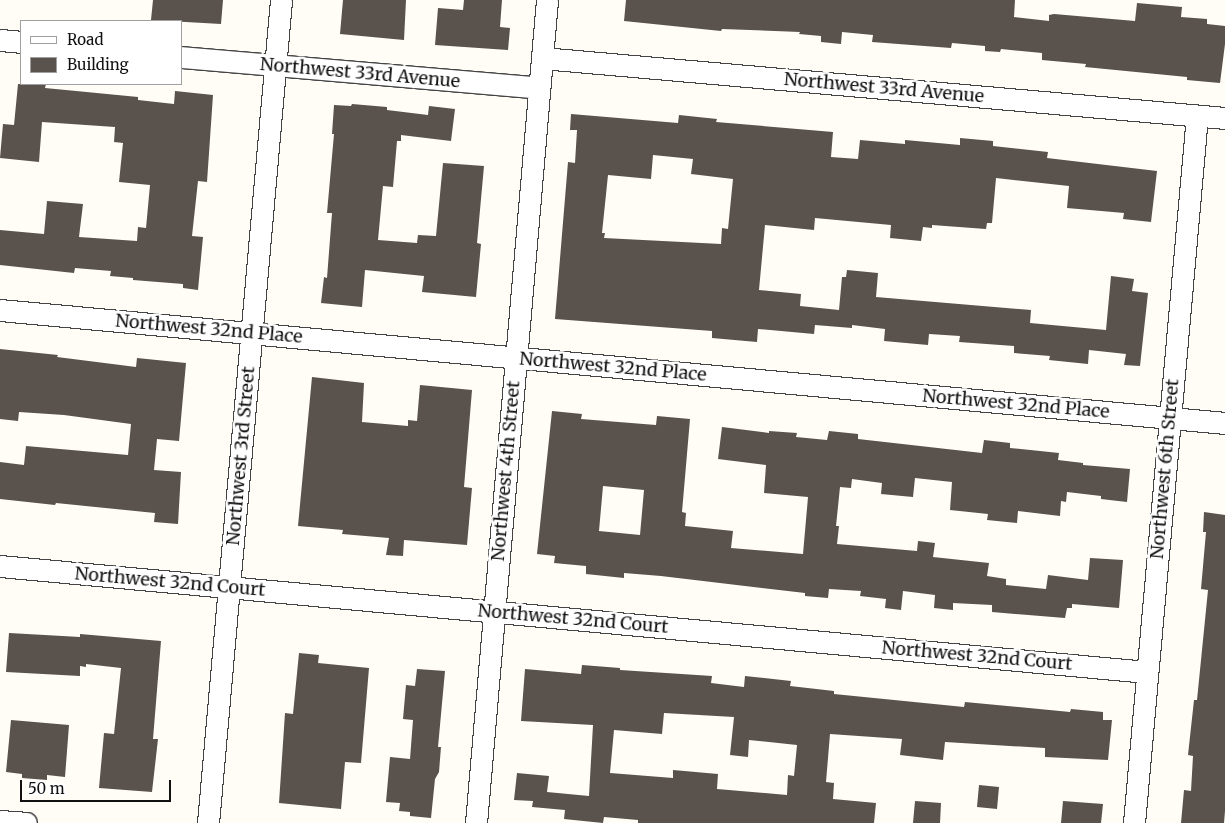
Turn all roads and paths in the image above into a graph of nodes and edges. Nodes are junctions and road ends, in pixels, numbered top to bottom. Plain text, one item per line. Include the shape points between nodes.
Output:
1 (282, 0) edge
2 (547, 0) edge
3 (0, 40) edge
4 (20, 42) edge
5 (182, 57) edge
6 (542, 58) junction
7 (276, 65) junction
8 (539, 88) junction
9 (1197, 116) junction
10 (1225, 118) edge
11 (0, 310) edge
12 (252, 333) junction
13 (516, 358) junction
14 (1170, 418) junction
15 (1225, 423) edge
16 (0, 566) edge
17 (229, 587) junction
18 (494, 611) junction
19 (1146, 672) junction
20 (0, 821) edge
21 (26, 823) edge
22 (208, 823) edge
23 (476, 823) edge
24 (1134, 823) edge

1 - 7 street, Northwest 3rd Street
2 - 6 street, Northwest 4th Street
3 - 4 street
5 - 7 street, Northwest 33rd Avenue
6 - 8 street, Northwest 4th Street
6 - 9 street, Northwest 33rd Avenue
7 - 8 street, Northwest 33rd Avenue
7 - 12 street, Northwest 3rd Street
8 - 13 street, Northwest 4th Street
9 - 10 street, Northwest 33rd Avenue
9 - 14 street, Northwest 6th Street
11 - 12 street, Northwest 32nd Place
12 - 13 street, Northwest 32nd Place
12 - 17 street, Northwest 3rd Street
13 - 14 street, Northwest 32nd Place
13 - 18 street, Northwest 4th Street
14 - 15 street, Northwest 32nd Place
14 - 19 street, Northwest 6th Street
16 - 17 street, Northwest 32nd Court
17 - 18 street, Northwest 32nd Court
17 - 22 street, Northwest 3rd Street
18 - 19 street, Northwest 32nd Court
18 - 23 street, Northwest 4th Street
19 - 24 street, Northwest 6th Street
20 - 21 street

